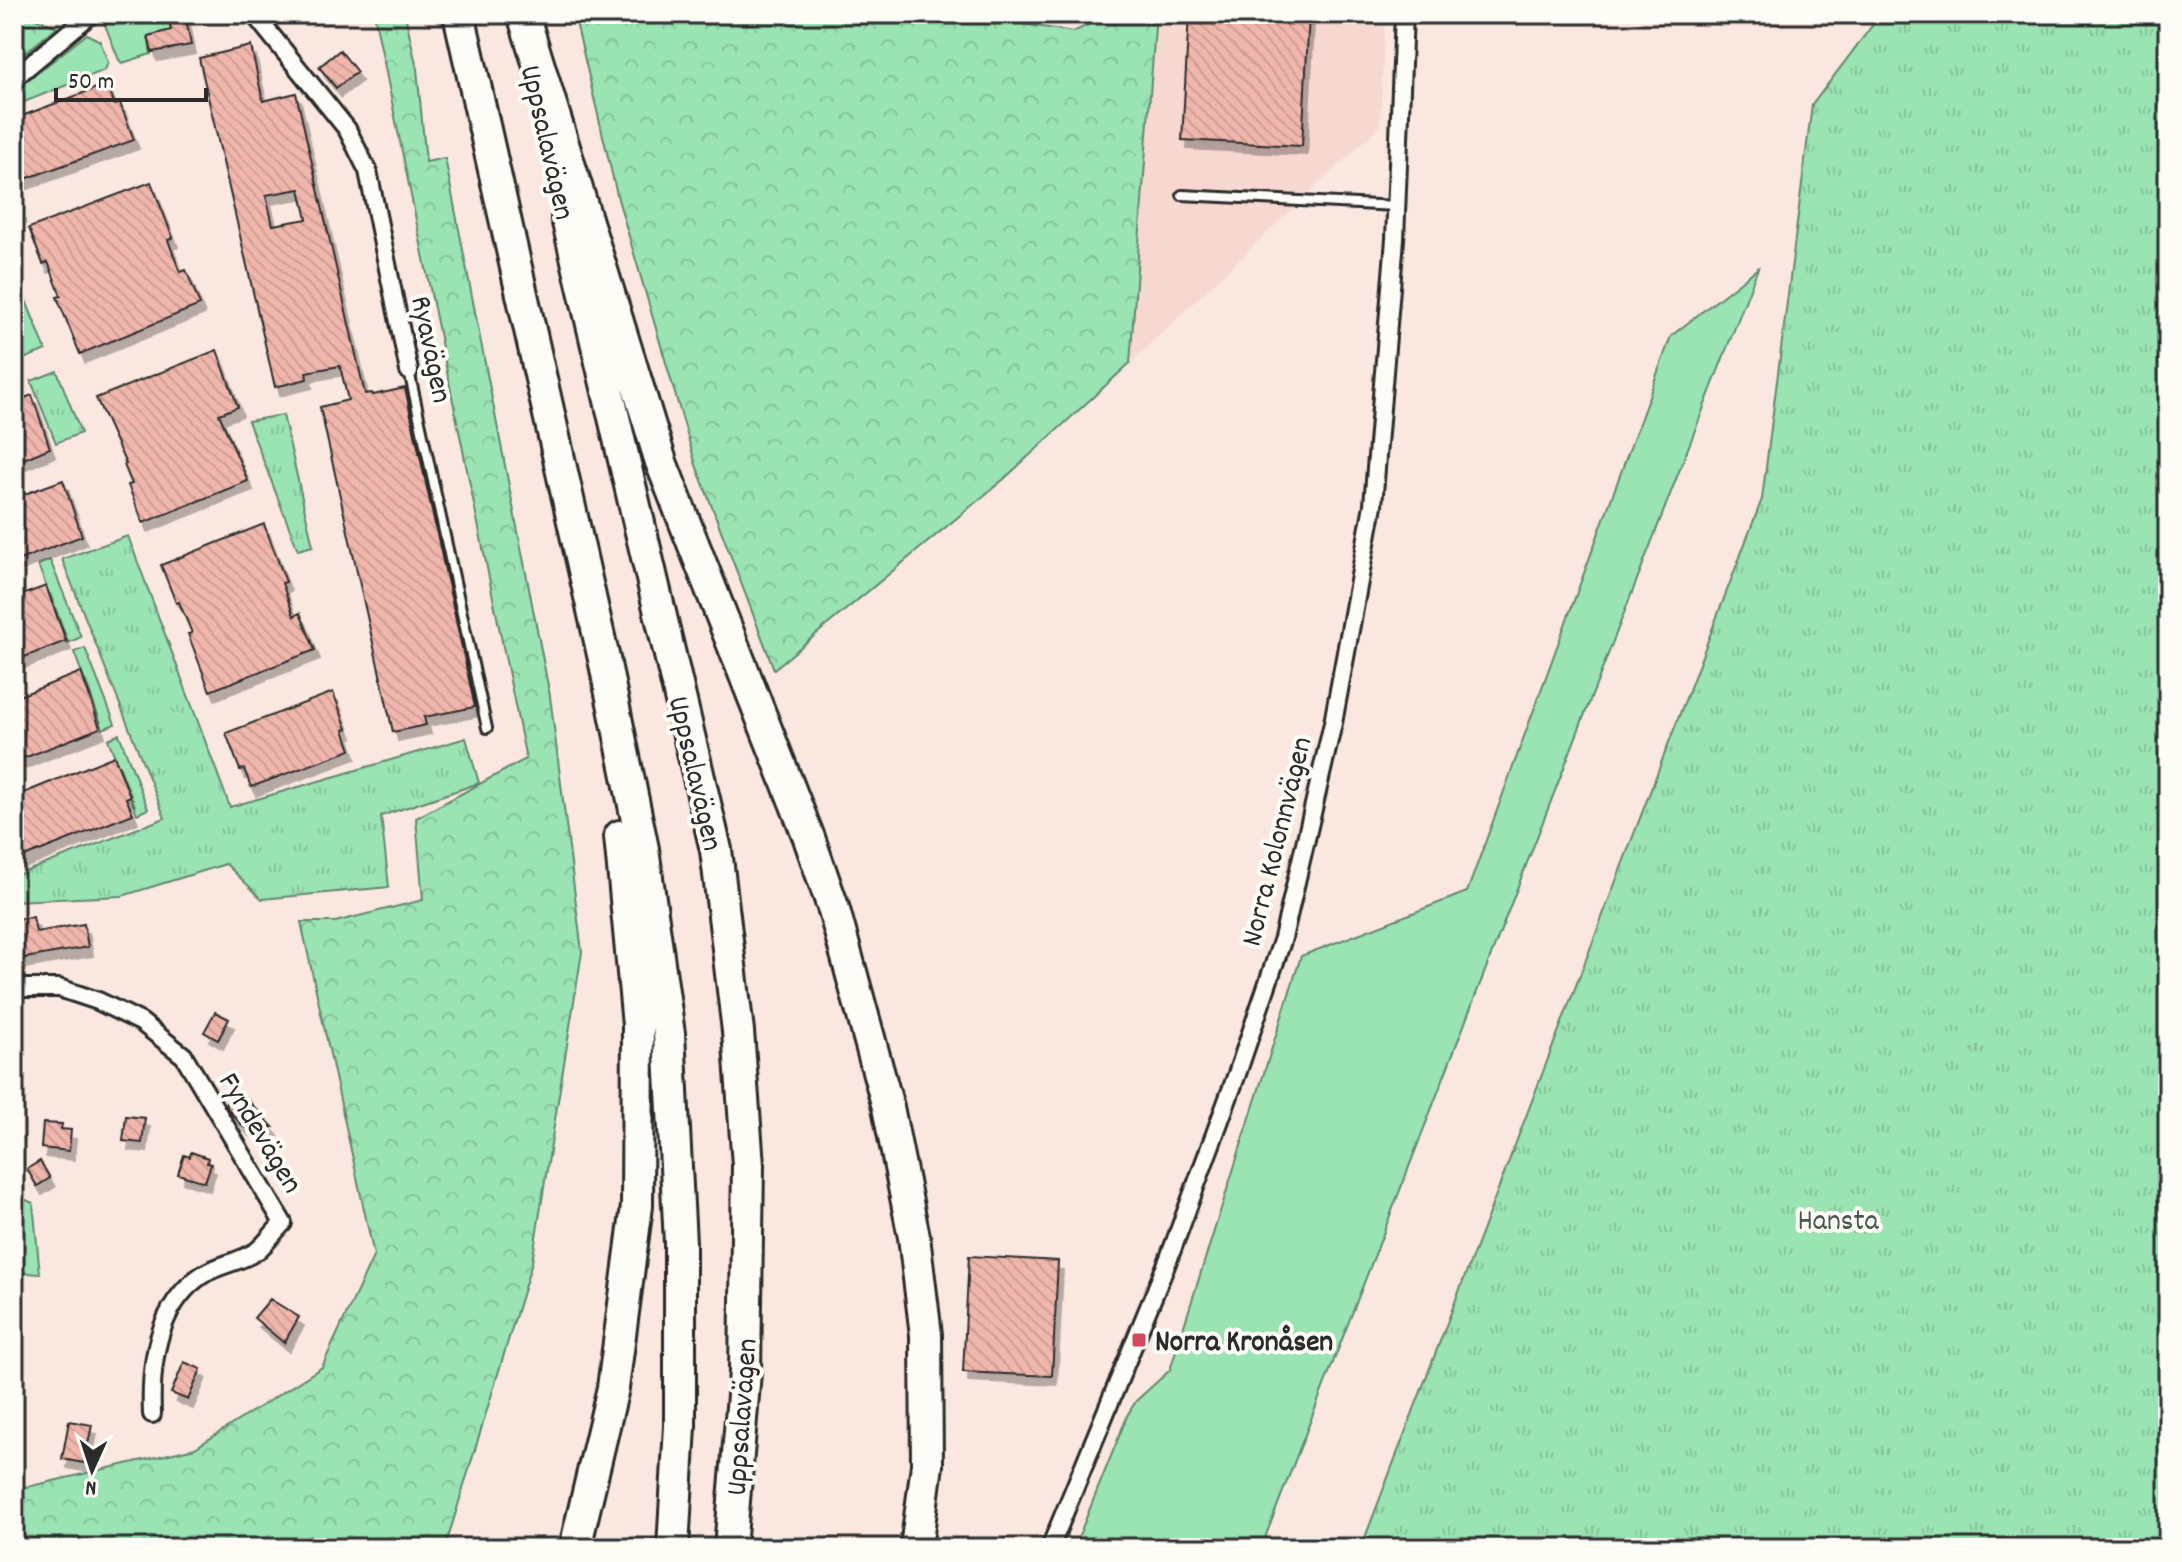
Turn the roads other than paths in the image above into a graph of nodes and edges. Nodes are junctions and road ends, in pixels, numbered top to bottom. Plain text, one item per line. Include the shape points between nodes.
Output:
1 (91, 14) edge
2 (254, 14) edge
3 (459, 14) edge
4 (521, 14) edge
5 (1404, 14) edge
6 (14, 78) edge
7 (1182, 195) dead end
8 (1396, 206) junction
9 (409, 371) joint
10 (604, 659) junction
11 (487, 728) dead end
12 (14, 988) edge
13 (152, 1414) dead end
14 (575, 1548) edge
15 (673, 1548) edge
16 (730, 1548) edge
17 (916, 1548) edge
18 (1050, 1548) edge

1 - 6 street
2 - 9 street, Ryavägen via 347,129 368,171
3 - 10 highway, Uppsalavägen
4 - 16 highway, Uppsalavägen via 716,850 748,1165 745,1372
4 - 17 highway via 661,462 834,910 888,1107 914,1237 926,1335 927,1465
5 - 8 street, Norra Kolonnvägen
7 - 8 lane
8 - 18 street, Norra Kolonnvägen via 1373,505 1333,723 1283,938 1169,1258
9 - 11 lane, Ryavägen
10 - 14 highway via 605,715 638,1025 637,1206 613,1388
10 - 15 highway, Uppsalavägen via 643,849 669,1034 680,1243 680,1426
12 - 13 street, Fyndevägen via 59,988 98,1001 141,1022 184,1056 283,1223 257,1250 201,1276 174,1302 162,1326 151,1382

